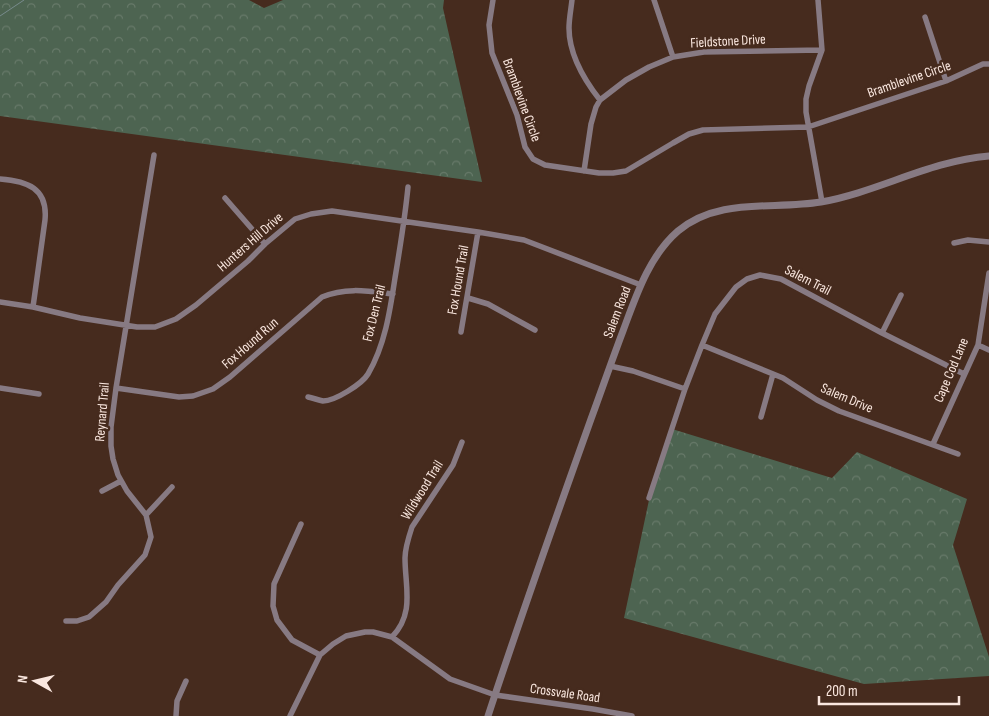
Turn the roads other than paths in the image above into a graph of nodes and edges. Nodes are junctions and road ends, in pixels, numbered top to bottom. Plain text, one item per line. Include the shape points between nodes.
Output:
1 (493, 0) edge
2 (572, 0) edge
3 (654, 0) edge
4 (818, 0) edge
5 (925, 17) dead end
6 (822, 50) junction
7 (673, 57) junction
8 (989, 64) edge
9 (946, 81) junction
10 (600, 100) junction
11 (808, 127) junction
12 (154, 155) dead end
13 (989, 156) edge
14 (584, 170) junction
15 (0, 179) edge
16 (408, 187) dead end
17 (225, 198) dead end
18 (822, 202) junction
19 (404, 221) junction
20 (478, 232) junction
21 (989, 242) edge
22 (954, 243) dead end
23 (265, 244) junction
24 (989, 273) edge
25 (641, 285) junction
26 (393, 294) junction
27 (901, 295) dead end
28 (468, 298) junction
29 (0, 302) edge
30 (33, 307) junction
31 (126, 325) junction
32 (535, 330) dead end
33 (462, 332) dead end
34 (882, 333) junction
35 (702, 345) junction
36 (978, 345) junction
37 (989, 350) edge
38 (610, 366) junction
39 (773, 374) junction
40 (964, 374) junction
41 (0, 388) edge
42 (116, 388) junction
43 (685, 389) junction
44 (39, 394) dead end
45 (308, 396) dead end
46 (761, 417) dead end
47 (462, 442) dead end
48 (933, 444) junction
49 (958, 454) dead end
50 (121, 481) junction
51 (172, 487) dead end
52 (102, 491) dead end
53 (649, 498) dead end
54 (146, 515) junction
55 (300, 524) dead end
56 (66, 621) dead end
57 (392, 638) junction
58 (320, 655) junction
59 (186, 681) dead end
60 (495, 695) junction
61 (176, 716) edge
62 (290, 716) edge
63 (488, 716) edge
64 (632, 716) edge

1 - 14 street, Bramblevine Circle via 489,25 492,53 517,115 525,147 533,159 545,166
2 - 10 street via 571,43 587,82
3 - 7 street
4 - 6 street
5 - 9 street
6 - 7 street, Fieldstone Drive via 704,52
6 - 11 street via 806,100
7 - 10 street, Fieldstone Drive via 634,76
8 - 9 street, Bramblevine Circle
9 - 11 street, Bramblevine Circle
10 - 14 street via 591,124
11 - 14 street, Bramblevine Circle via 703,130 689,134 626,171 612,174
11 - 18 street
12 - 31 street, Reynard Trail
13 - 18 street, Salem Road via 911,173
15 - 30 street via 28,184 39,194 44,206
16 - 19 street, Fox Den Trail
17 - 23 street
18 - 25 street, Salem Road via 736,207 703,216 669,240
19 - 20 street, Hunters Hill Drive
19 - 23 street, Hunters Hill Drive via 339,211 318,212 295,219
19 - 26 street, Fox Den Trail
20 - 25 street, Hunters Hill Drive via 524,240
20 - 28 street, Fox Hound Trail
21 - 22 street via 968,240
23 - 31 street, Hunters Hill Drive via 176,319 155,327
24 - 36 street, Cape Cod Lane
25 - 38 street, Salem Road
26 - 42 street, Fox Hound Run via 346,290 322,297 230,377 200,394 172,397
26 - 45 street, Fox Den Trail via 384,333 367,376 358,385 332,399 324,401
27 - 34 street
28 - 32 street via 488,304
28 - 33 street, Fox Hound Trail
29 - 30 street, Hunters Hill Drive
30 - 31 street, Hunters Hill Drive
31 - 42 street, Reynard Trail
34 - 35 street, Salem Trail via 781,279 760,275 736,287 716,314
34 - 40 street, Salem Trail
35 - 39 street, Salem Drive
35 - 43 street, Salem Trail
36 - 37 street
36 - 40 street, Cape Cod Lane
38 - 43 street
38 - 60 street, Salem Road
39 - 46 street
39 - 48 street, Salem Drive via 839,411
40 - 48 street, Cape Cod Lane
41 - 44 street
42 - 50 street, Reynard Trail via 110,446
43 - 53 street, Salem Trail
47 - 57 street, Wildwood Trail via 453,465 409,534 405,555 408,604
48 - 49 street, Salem Drive
50 - 52 street
50 - 54 street, Reynard Trail
51 - 54 street
54 - 56 street, Reynard Trail via 151,537 145,555 106,602 89,617
55 - 58 street via 274,584 273,606 277,620 292,640
57 - 58 street via 373,632 346,636
57 - 60 street, Crossvale Road via 450,679
58 - 62 street
59 - 61 street via 177,701
60 - 63 street, Salem Road
60 - 64 street, Crossvale Road

